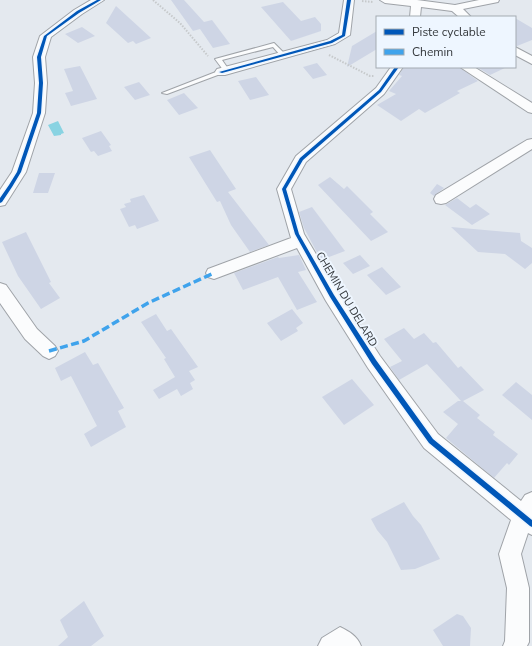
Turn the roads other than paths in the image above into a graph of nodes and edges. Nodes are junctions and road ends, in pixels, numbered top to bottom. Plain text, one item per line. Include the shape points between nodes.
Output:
1 (99, 0) edge
2 (349, 0) edge
3 (384, 0) edge
4 (494, 0) edge
5 (416, 3) junction
6 (455, 8) junction
7 (415, 16) edge
8 (465, 16) edge
9 (516, 51) edge
10 (532, 61) edge
11 (396, 68) edge
12 (468, 68) edge
13 (224, 71) joint
14 (165, 93) dead end
15 (532, 109) edge
16 (532, 143) edge
17 (441, 198) dead end
18 (0, 201) edge
19 (301, 240) junction
20 (214, 273) dead end
21 (0, 290) edge
22 (49, 351) dead end
23 (529, 514) edge
24 (330, 646) edge
25 (348, 646) edge
26 (515, 646) edge

1 - 18 street via 46,36 39,58 39,113 19,172
2 - 13 street via 344,35 331,42
3 - 5 street
4 - 6 street
5 - 6 street
5 - 7 street
6 - 8 street
9 - 10 street
11 - 19 street, CHEMIN DU DELARD via 380,91 301,159 284,189
12 - 15 street
13 - 14 lane
16 - 17 street
19 - 20 street
19 - 23 street, CHEMIN DU DELARD via 332,296 374,362 431,441
21 - 22 street via 31,334
23 - 26 street via 510,554 518,588 518,642
24 - 25 street via 340,639

